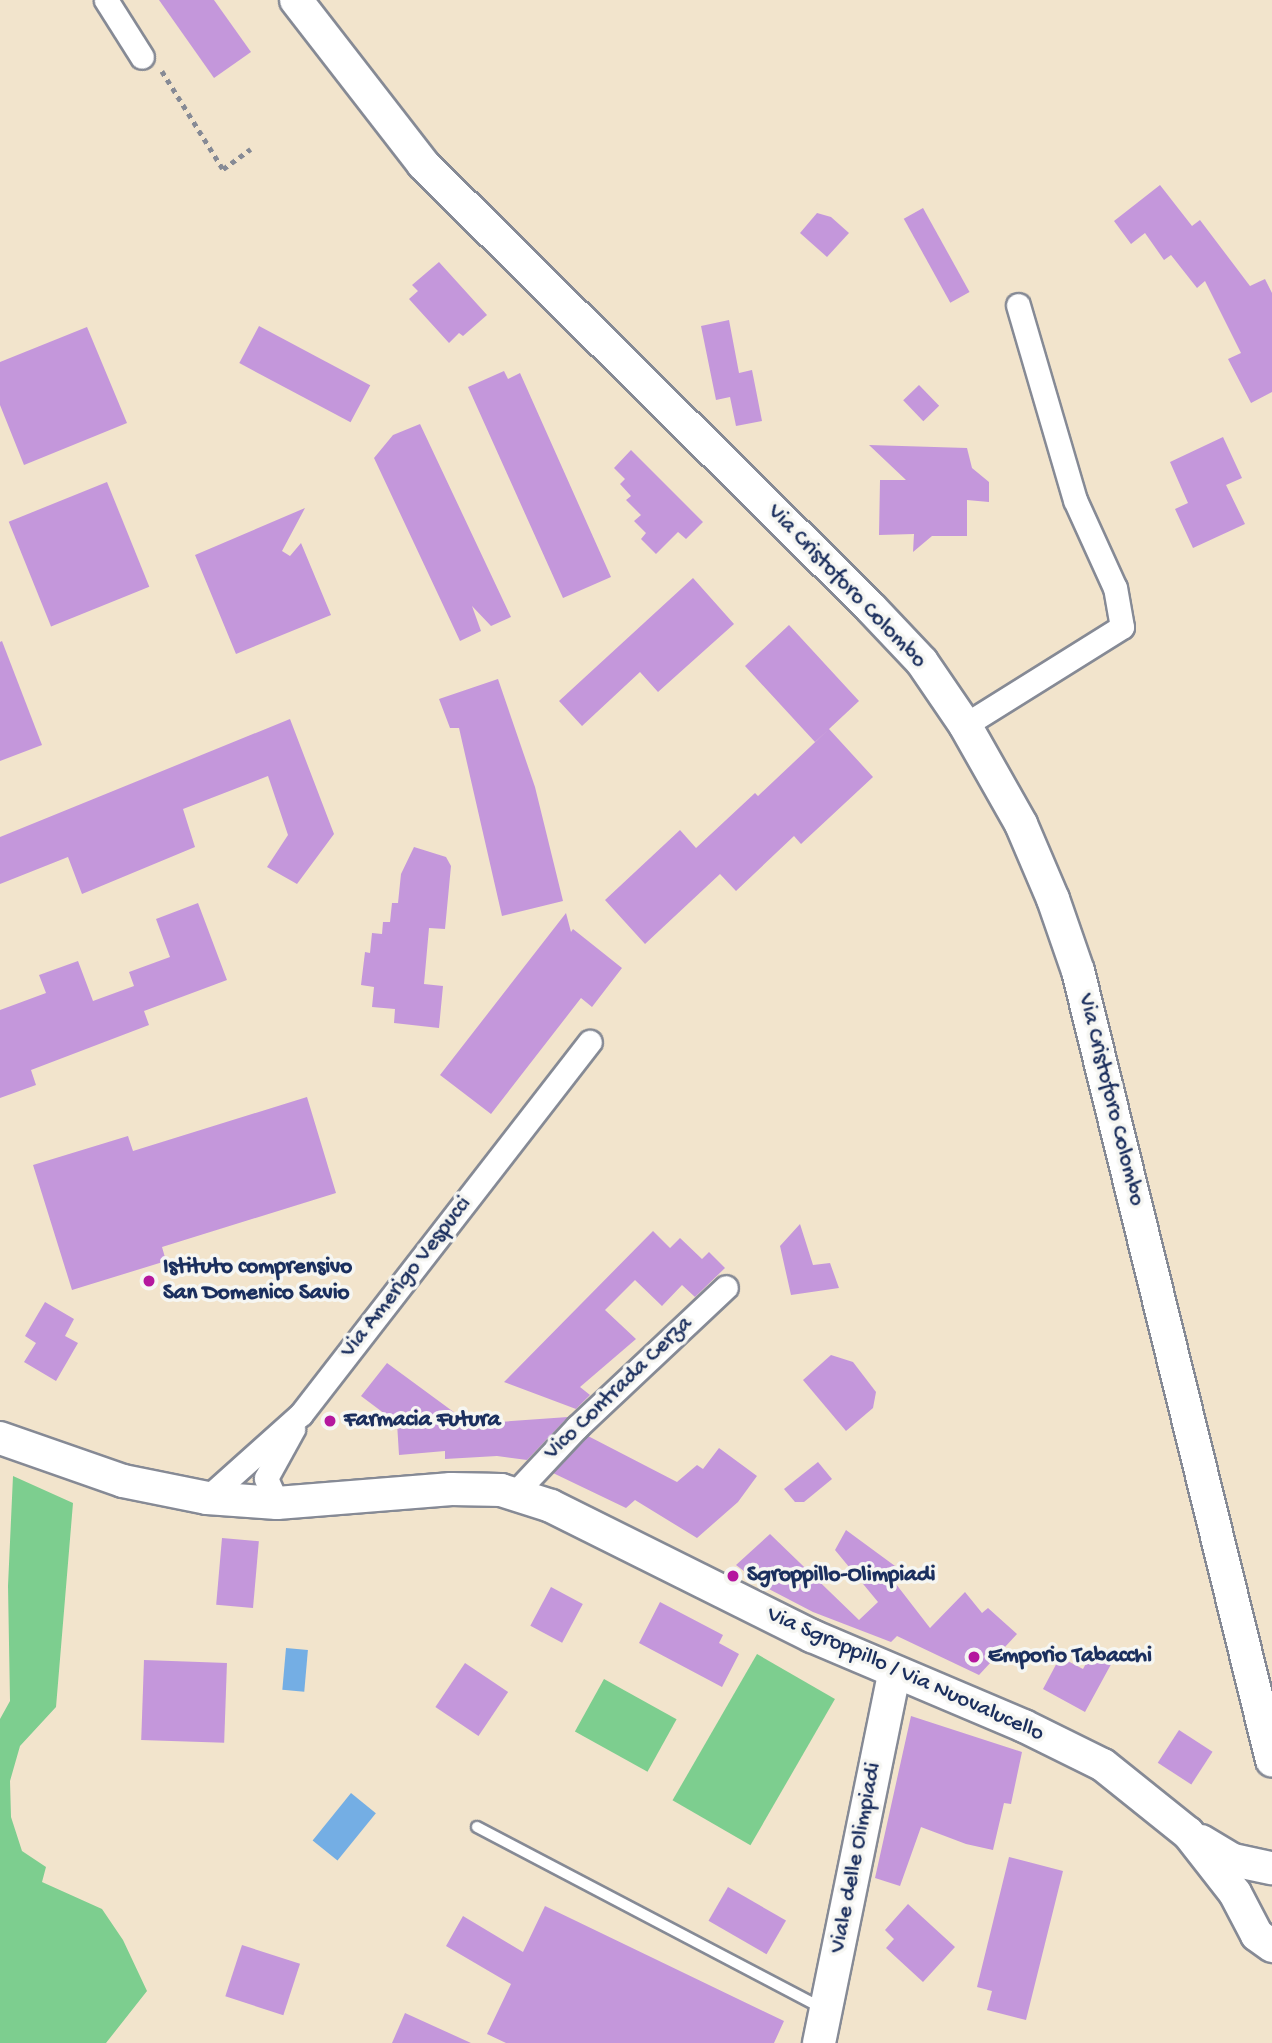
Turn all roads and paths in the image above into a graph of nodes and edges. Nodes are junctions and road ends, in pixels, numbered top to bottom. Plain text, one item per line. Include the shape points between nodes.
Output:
1 (106, 0) edge
2 (296, 0) edge
3 (142, 57) joint
4 (250, 149) dead end
5 (1018, 304) dead end
6 (965, 725) junction
7 (590, 1042) dead end
8 (726, 1287) dead end
9 (301, 1414) junction
10 (0, 1438) edge
11 (515, 1493) junction
12 (206, 1498) junction
13 (277, 1503) junction
14 (894, 1673) junction
15 (1272, 1760) edge
16 (477, 1827) dead end
17 (1188, 1833) junction
18 (1272, 1869) edge
19 (1248, 1915) junction
20 (1272, 1946) edge
21 (827, 2010) junction
22 (819, 2043) edge

1 - 3 street
2 - 6 street, Via Cristoforo Colombo via 423,164 871,608 922,662
3 - 4 path via 157,64 223,169
5 - 6 street via 1075,500 1115,588 1122,627
6 - 15 street, Via Cristoforo Colombo via 1021,824 1078,971
7 - 9 street, Via Amerigo Vespucci
8 - 11 street, Vico Contrada Cerza via 577,1427
9 - 12 street, Via Amerigo Vespucci
9 - 13 street via 266,1478
10 - 12 street, Via Sgroppillo / Via Nuovalucello via 123,1481
11 - 13 street, Via Sgroppillo / Via Nuovalucello via 451,1489
11 - 14 street, Via Sgroppillo / Via Nuovalucello via 600,1528
12 - 13 street, Via Sgroppillo / Via Nuovalucello
14 - 17 street, Via Sgroppillo / Via Nuovalucello via 1024,1726 1103,1765
14 - 21 street, Viale delle Olimpiadi
16 - 21 lane
17 - 18 street via 1233,1860
17 - 19 street
18 - 19 street via 1252,1887
19 - 20 street via 1257,1936
21 - 22 street, Viale delle Olimpiadi

